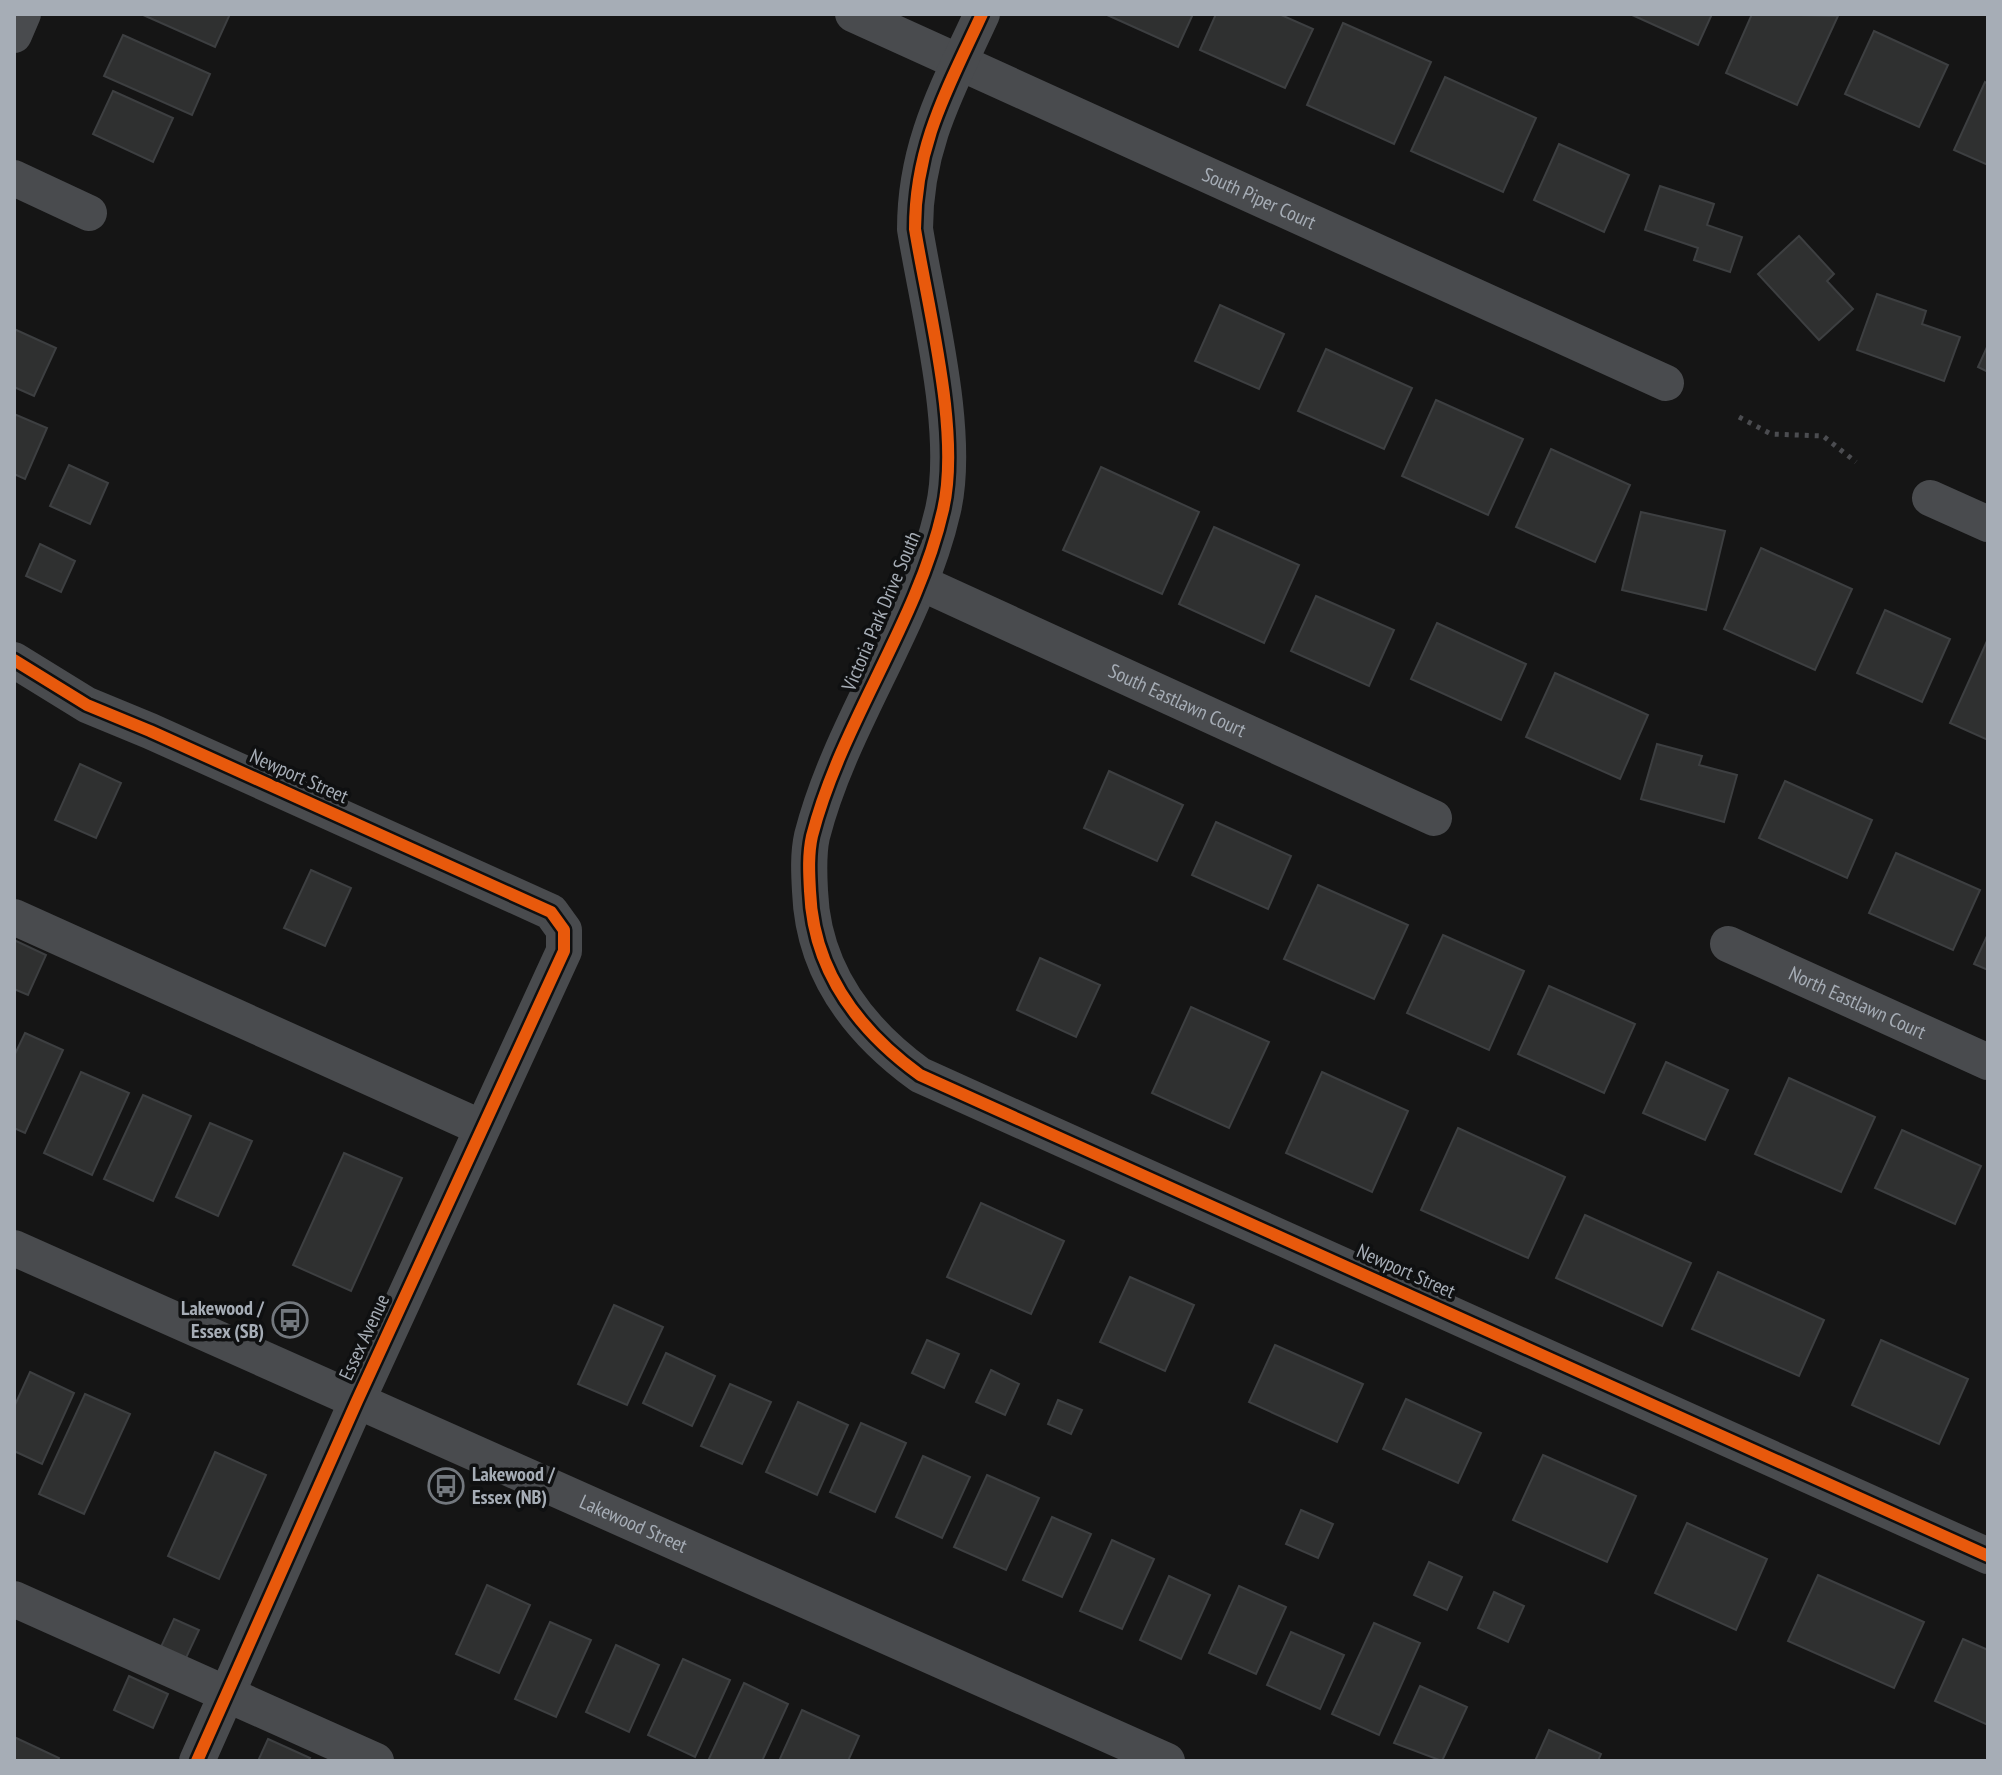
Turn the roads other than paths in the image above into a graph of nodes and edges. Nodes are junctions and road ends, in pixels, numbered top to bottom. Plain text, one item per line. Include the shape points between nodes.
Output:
1 (23, 14) edge
2 (853, 14) edge
3 (982, 14) edge
4 (14, 35) edge
5 (961, 61) junction
6 (14, 178) edge
7 (89, 213) dead end
8 (1666, 383) dead end
9 (1930, 498) dead end
10 (1988, 524) edge
11 (919, 582) junction
12 (14, 660) edge
13 (1434, 818) dead end
14 (14, 917) edge
15 (564, 930) joint
16 (1728, 944) dead end
17 (836, 986) joint
18 (1988, 1062) edge
19 (482, 1128) junction
20 (14, 1248) edge
21 (357, 1401) junction
22 (1988, 1556) edge
23 (14, 1599) edge
24 (227, 1693) junction
25 (197, 1761) edge
26 (376, 1761) edge
27 (1167, 1761) edge

1 - 4 street
2 - 5 street, South Piper Court
3 - 5 street, Victoria Park Drive South
5 - 8 street, South Piper Court
5 - 11 street, Victoria Park Drive South via 926,137 915,192 915,229 949,451 943,513
6 - 7 street
9 - 10 street
11 - 13 street, South Eastlawn Court
11 - 17 street, Victoria Park Drive South via 856,720 812,837 811,912
12 - 15 street, Newport Street via 117,719 551,912
14 - 19 street
15 - 19 street, Essex Avenue via 564,951
16 - 18 street, North Eastlawn Court
17 - 22 street, Newport Street via 888,1052 920,1075
19 - 21 street, Essex Avenue
20 - 21 street, Lakewood Street
21 - 24 street, Essex Avenue
21 - 27 street, Lakewood Street
23 - 24 street
24 - 25 street, Essex Avenue
24 - 26 street

